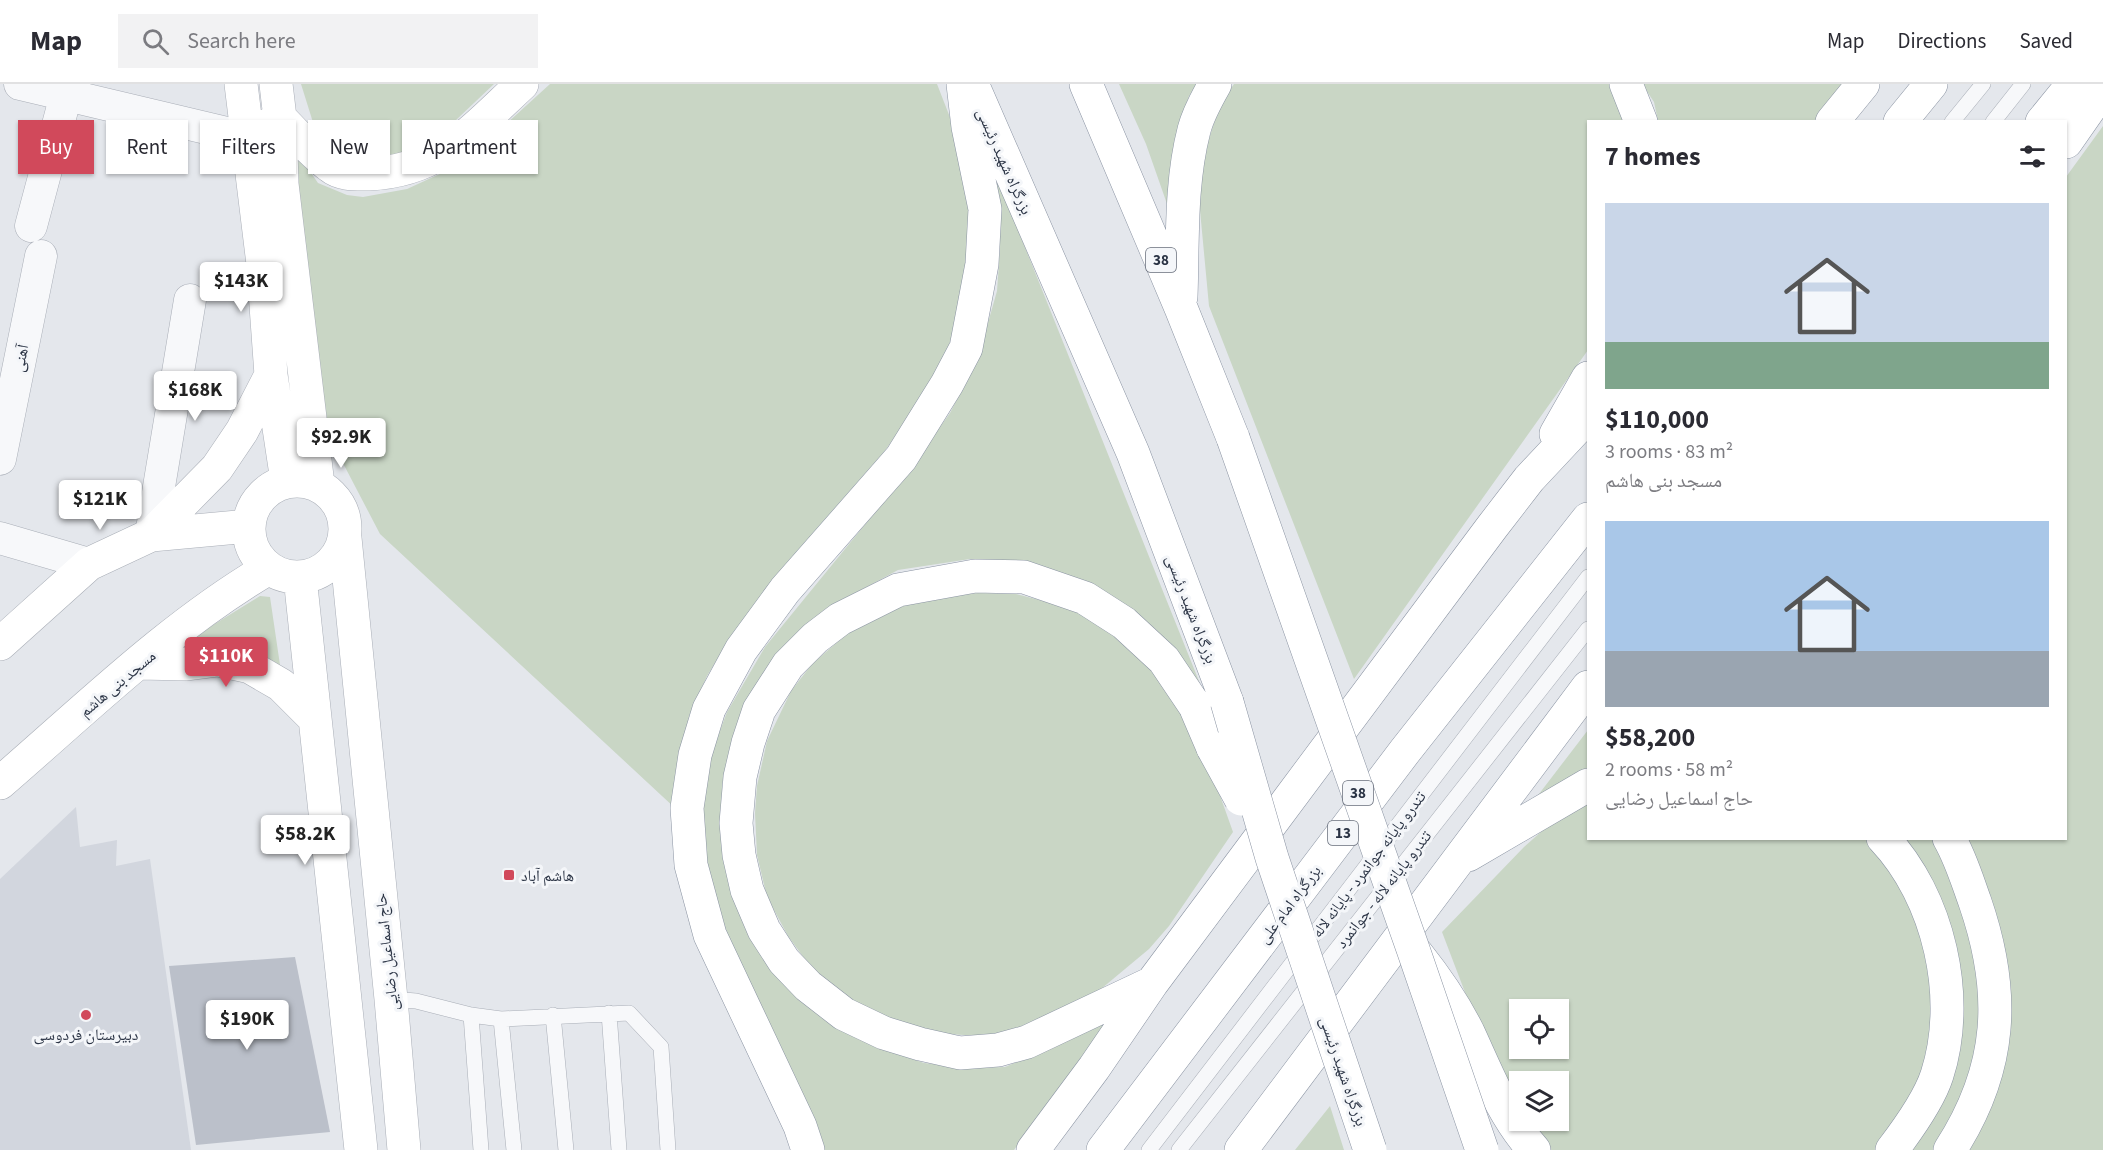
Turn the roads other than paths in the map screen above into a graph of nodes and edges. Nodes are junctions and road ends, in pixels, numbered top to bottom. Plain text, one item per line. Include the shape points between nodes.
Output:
1 (20, 84) edge
2 (241, 84) edge
3 (276, 84) edge
4 (522, 84) edge
5 (963, 84) edge
6 (972, 84) edge
7 (1086, 84) edge
8 (1215, 84) edge
9 (1626, 84) edge
10 (1863, 84) edge
11 (1931, 84) edge
12 (1983, 84) edge
13 (2023, 84) edge
14 (2073, 84) edge
15 (2103, 89) edge
16 (66, 95) junction
17 (280, 118) junction
18 (246, 120) edge
19 (277, 120) edge
20 (1640, 120) edge
21 (1834, 120) edge
22 (1902, 120) edge
23 (1954, 120) edge
24 (1995, 120) edge
25 (2044, 120) edge
26 (200, 127) edge
27 (2067, 141) edge
28 (252, 174) edge
29 (31, 226) dead end
30 (41, 256) dead end
31 (190, 300) dead end
32 (1181, 308) junction
33 (272, 375) junction
34 (1587, 380) edge
35 (1587, 417) edge
36 (0, 459) edge
37 (1528, 478) junction
38 (302, 483) junction
39 (1587, 520) edge
40 (249, 526) junction
41 (151, 535) junction
42 (0, 538) edge
43 (345, 538) junction
44 (89, 564) junction
45 (269, 568) junction
46 (300, 577) junction
47 (1587, 578) edge
48 (1587, 630) edge
49 (0, 644) edge
50 (139, 663) junction
51 (1587, 688) edge
52 (314, 718) junction
53 (0, 783) edge
54 (1587, 786) edge
55 (1885, 840) edge
56 (1950, 840) edge
57 (1272, 858) junction
58 (1456, 862) junction
59 (1413, 949) junction
60 (1152, 983) junction
61 (391, 999) junction
62 (609, 1013) junction
63 (553, 1015) junction
64 (471, 1016) junction
65 (501, 1019) junction
66 (361, 1150) edge
67 (404, 1150) edge
68 (481, 1150) edge
69 (514, 1150) edge
70 (566, 1150) edge
71 (619, 1150) edge
72 (668, 1150) edge
73 (808, 1150) edge
74 (1033, 1150) edge
75 (1103, 1150) edge
76 (1149, 1150) edge
77 (1179, 1150) edge
78 (1241, 1150) edge
79 (1370, 1150) edge
80 (1482, 1150) edge
81 (1534, 1150) edge
82 (1892, 1150) edge
83 (1950, 1150) edge

1 - 16 street
2 - 18 main road
3 - 17 main road
4 - 17 main road via 437,157 385,173 350,174 331,167
5 - 73 main road via 985,208 982,264 966,348 901,459 786,590 741,650 709,709 695,755 687,808 691,865 710,935
6 - 57 main road, بزرگراه شهید رئیسی, bridge via 1133,453 1227,702
7 - 32 main road, 38
8 - 32 main road via 1194,128 1188,158
9 - 20 main road
10 - 21 main road
11 - 22 main road
12 - 23 lane
13 - 24 lane
14 - 25 main road
15 - 27 main road
16 - 26 street
16 - 29 street
17 - 19 main road
17 - 38 main road
28 - 33 main road
30 - 36 street, آهنی
31 - 41 street
32 - 59 main road, 38, bridge via 1233,438
33 - 38 main road
33 - 41 main road via 217,468
34 - 37 main road
35 - 37 main road
37 - 60 main road
38 - 40 main road via 272,487 260,497
38 - 43 main road via 331,494 345,522
39 - 75 main road, بزرگراه امام علی / 13 via 1405,751
40 - 41 main road
40 - 45 main road via 250,542
41 - 44 main road
42 - 44 street
43 - 46 main road via 329,566
43 - 61 main road, حاج اسماعیل رضایی
44 - 49 main road
45 - 46 main road
45 - 50 main road, مسجد بنی هاشم via 231,590
46 - 52 main road
47 - 76 lane, تندرو پایانه جوانمرد - پایانه لاله
48 - 77 lane, تندرو پایانه لاله - جوانمرد
50 - 52 main road via 218,660 250,667 281,685
50 - 53 main road, مسجد بنی هاشم
51 - 58 main road
52 - 66 main road
54 - 58 main road
55 - 82 main road via 1919,891 1937,932 1946,974 1947,1028 1936,1077 1915,1118
56 - 83 main road via 1984,929 1995,987 1994,1032 1986,1072 1975,1106
57 - 60 main road, bridge via 1195,706 1164,660 1125,623 1085,598 1024,577 975,576 898,590 840,619 788,664 759,710 748,743 736,822 747,890 764,930 784,961 808,986 844,1014 884,1033 960,1053 998,1050 1027,1042
57 - 79 main road, بزرگراه شهید رئیسی, bridge
58 - 78 main road
59 - 80 main road, 38, bridge
59 - 81 main road via 1442,985 1503,1107
60 - 74 main road
61 - 64 lane via 416,1001
61 - 67 main road, حاج اسماعیل رضایی
62 - 63 lane
62 - 71 lane
62 - 72 lane via 629,1013 661,1047
63 - 65 lane
63 - 70 lane
64 - 65 lane
64 - 68 lane
65 - 69 lane

